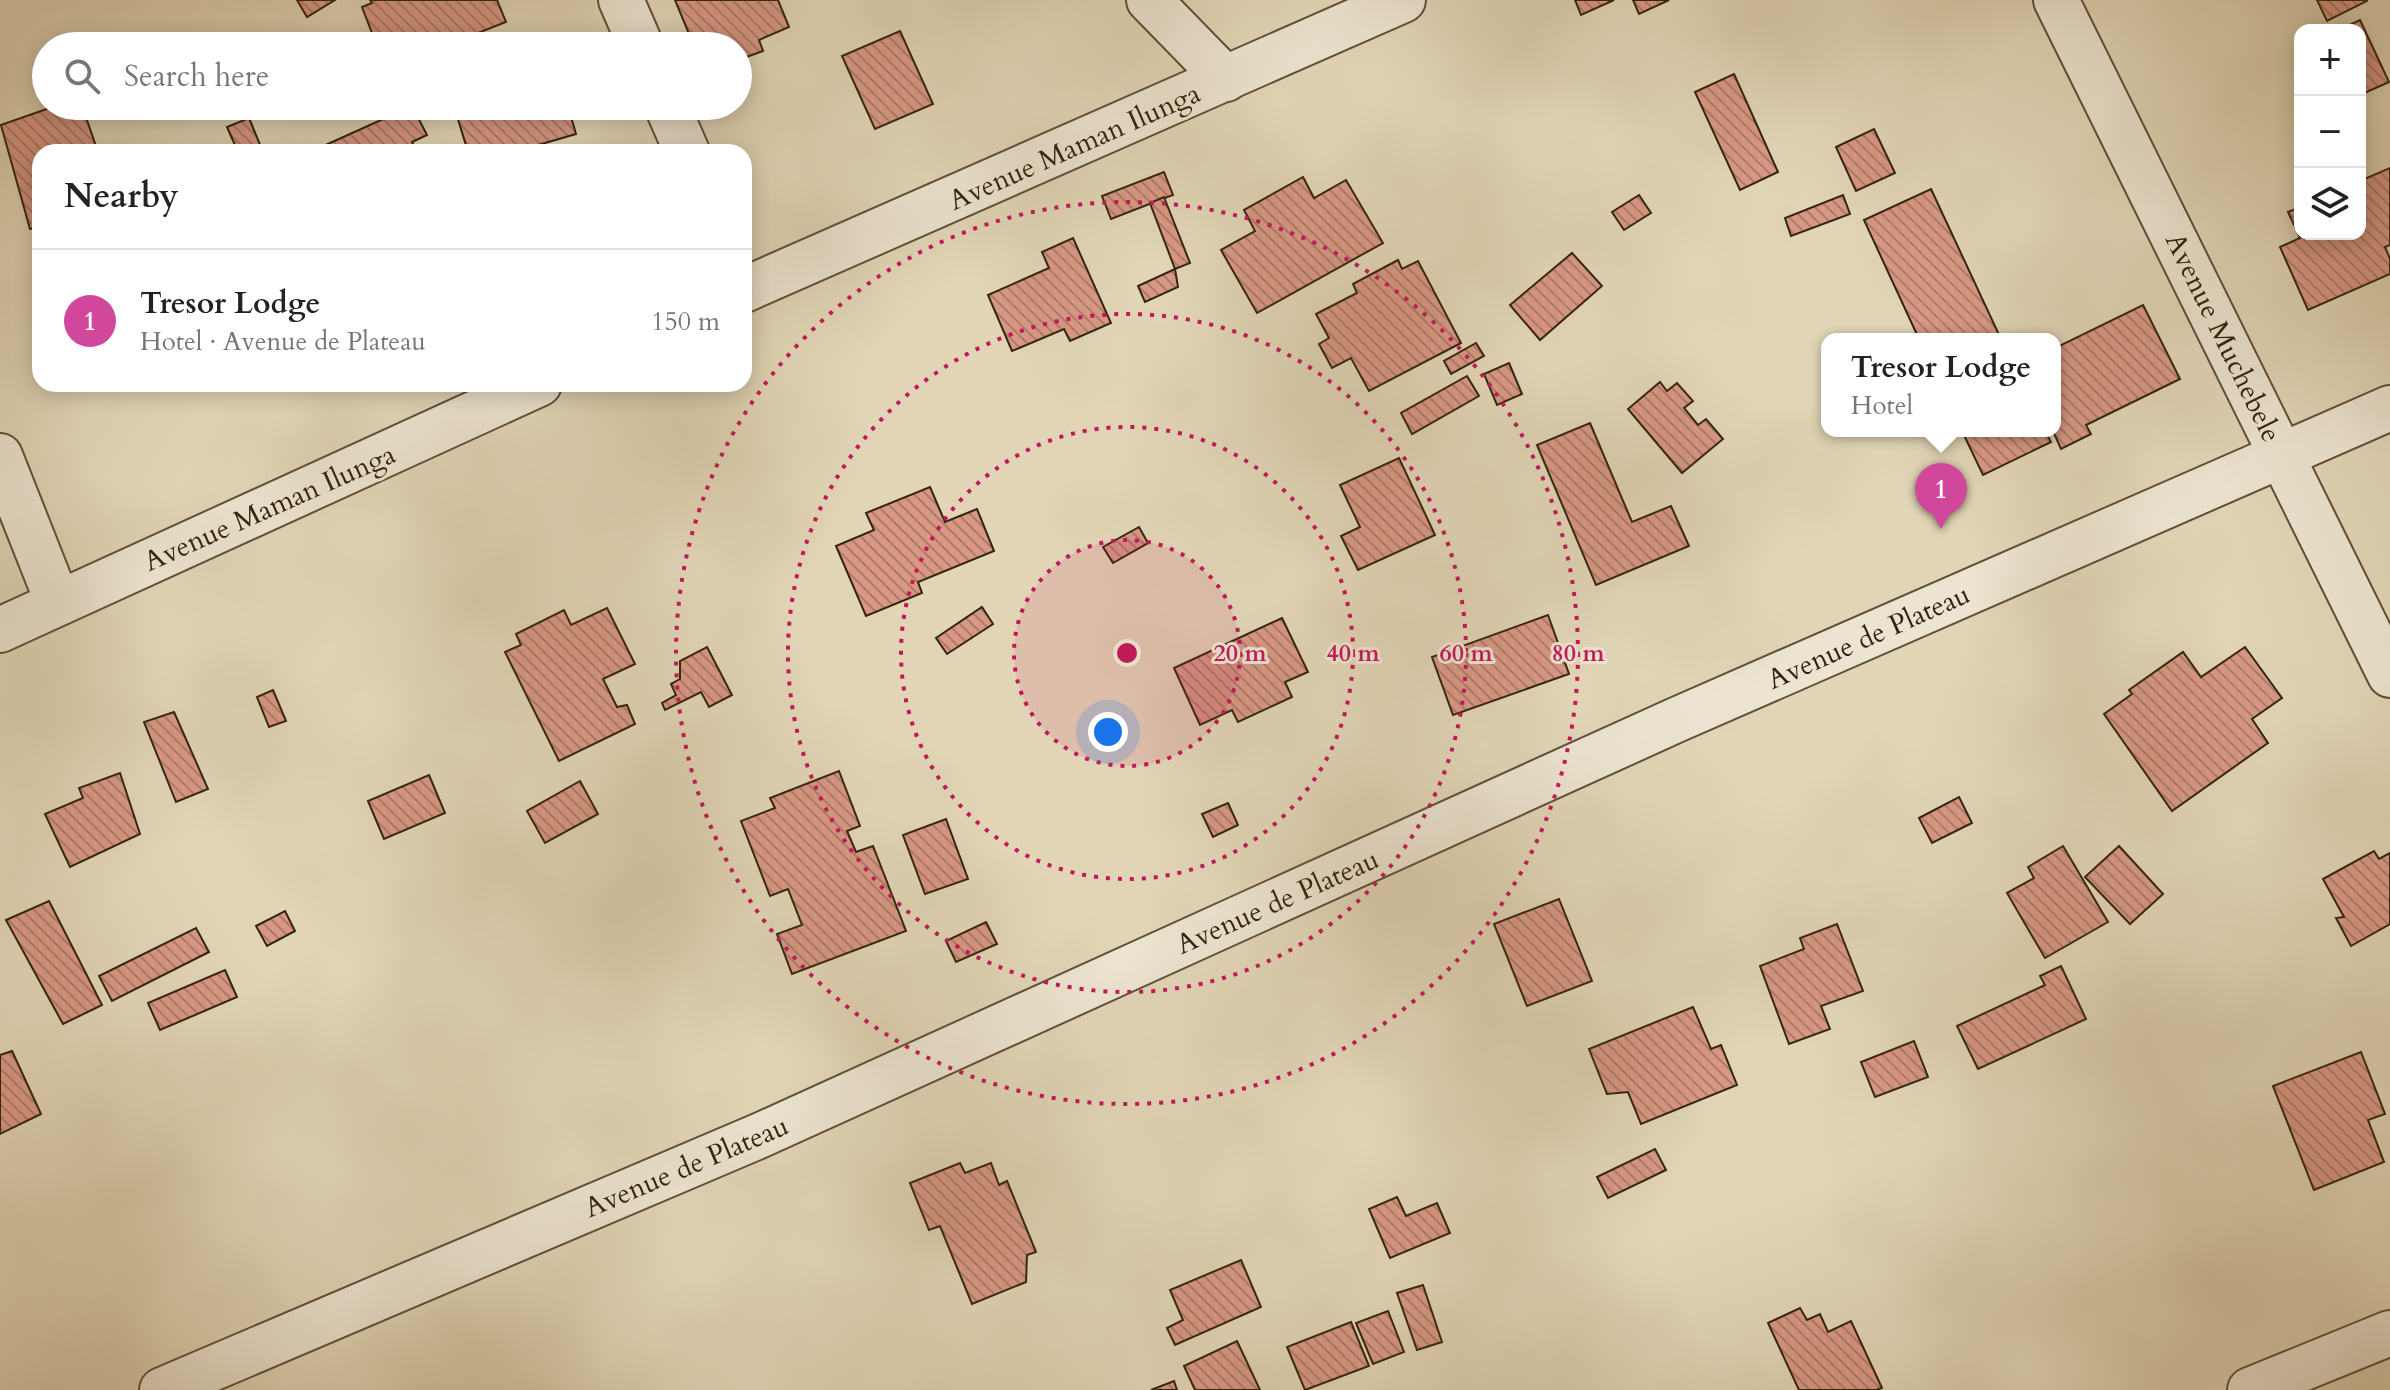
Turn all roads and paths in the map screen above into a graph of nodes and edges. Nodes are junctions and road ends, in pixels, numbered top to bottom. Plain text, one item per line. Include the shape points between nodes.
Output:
1 (621, 0) edge
2 (1149, 0) edge
3 (1403, 0) edge
4 (2056, 0) edge
5 (635, 32) edge
6 (1226, 79) junction
7 (673, 120) edge
8 (684, 144) edge
9 (752, 285) edge
10 (521, 392) edge
11 (2390, 408) edge
12 (2282, 454) junction
13 (0, 456) edge
14 (58, 603) junction
15 (0, 630) edge
16 (2390, 675) edge
17 (2390, 1333) edge
18 (162, 1390) edge
19 (2250, 1390) edge

1 - 5 street
2 - 6 street
3 - 6 street, Avenue Maman Ilunga
4 - 12 street, Avenue Muchebele
6 - 9 street, Avenue Maman Ilunga
7 - 8 street
10 - 14 street, Avenue Maman Ilunga
11 - 12 street, Avenue de Plateau
12 - 16 street, Avenue Muchebele
12 - 18 street, Avenue de Plateau via 1676,720 761,1135
13 - 14 street
14 - 15 street, Avenue Maman Ilunga
17 - 19 street

